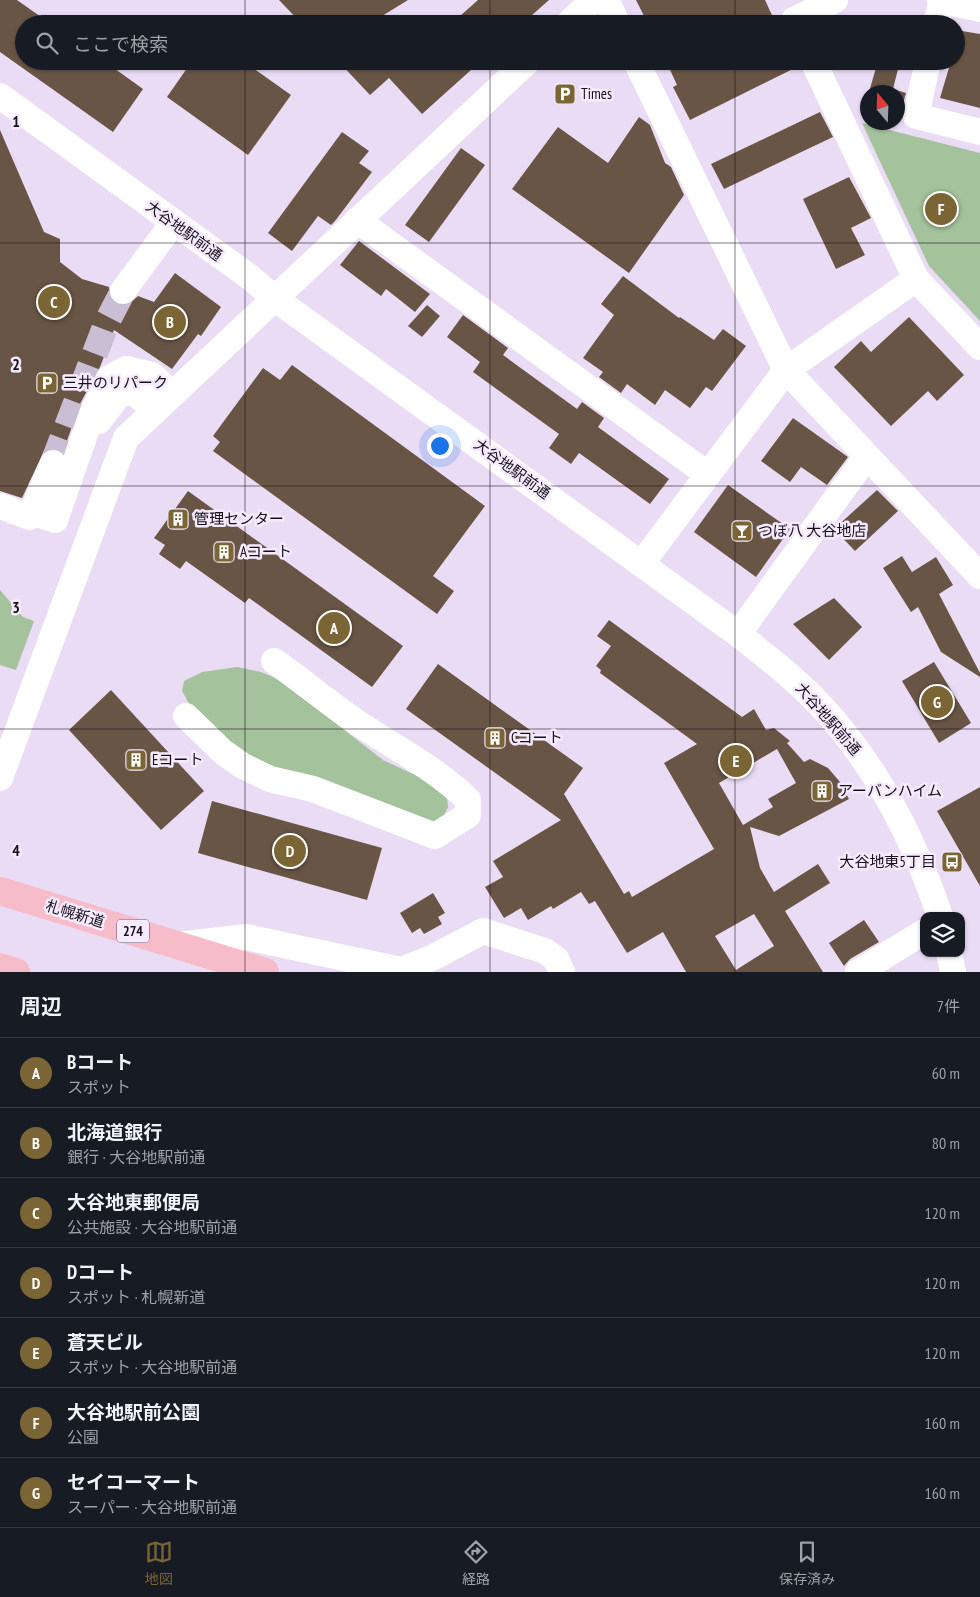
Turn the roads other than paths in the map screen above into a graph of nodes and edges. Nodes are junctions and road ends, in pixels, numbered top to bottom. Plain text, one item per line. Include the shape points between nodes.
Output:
1 (593, 0) edge
2 (606, 0) edge
3 (835, 0) edge
4 (941, 0) edge
5 (980, 8) edge
6 (577, 15) edge
7 (614, 15) edge
8 (791, 15) edge
9 (938, 15) edge
10 (518, 70) edge
11 (640, 70) edge
12 (817, 70) edge
13 (926, 70) edge
14 (0, 96) edge
15 (980, 132) edge
16 (357, 220) junction
17 (173, 223) junction
18 (916, 280) junction
19 (123, 291) tunnel mouth
20 (274, 298) junction
21 (980, 347) edge
22 (786, 370) junction
23 (163, 402) junction
24 (867, 456) junction
25 (53, 463) tunnel mouth
26 (707, 474) junction
27 (0, 506) edge
28 (43, 516) dead end
29 (642, 564) junction
30 (980, 576) edge
31 (738, 634) junction
32 (274, 661) dead end
33 (186, 716) dead end
34 (0, 778) edge
35 (0, 891) edge
36 (939, 912) edge
37 (920, 934) edge
38 (178, 945) junction
39 (950, 957) edge
40 (0, 967) edge
41 (16, 972) edge
42 (265, 972) edge
43 (562, 972) edge
44 (858, 972) edge
45 (954, 972) edge

1 - 6 street
2 - 7 street
3 - 8 street
4 - 5 street
4 - 9 street
10 - 16 street
11 - 22 street
12 - 18 street
13 - 15 street via 916,116
14 - 17 street, 大谷地駅前通
16 - 20 street
16 - 26 street
17 - 19 street
17 - 20 street, 大谷地駅前通
18 - 21 street
18 - 22 street
20 - 23 street
20 - 29 street, 大谷地駅前通
22 - 24 street
22 - 26 street
23 - 28 street via 132,390 118,396 84,440 55,520
23 - 34 street via 126,438
24 - 30 street
24 - 31 street
25 - 27 street via 30,517
26 - 29 street
29 - 31 street, 大谷地駅前通
31 - 36 street, 大谷地駅前通 via 794,679 846,735 891,802 909,836
32 - 33 street via 346,716 451,782 468,800 468,815 435,836 313,789 270,779 223,752
35 - 38 highway, 札幌新道 / 274
37 - 44 street
38 - 42 highway, 札幌新道 / 274
38 - 43 street via 246,937 401,970 434,958 483,931 545,951 556,959
39 - 45 street
40 - 41 highway

